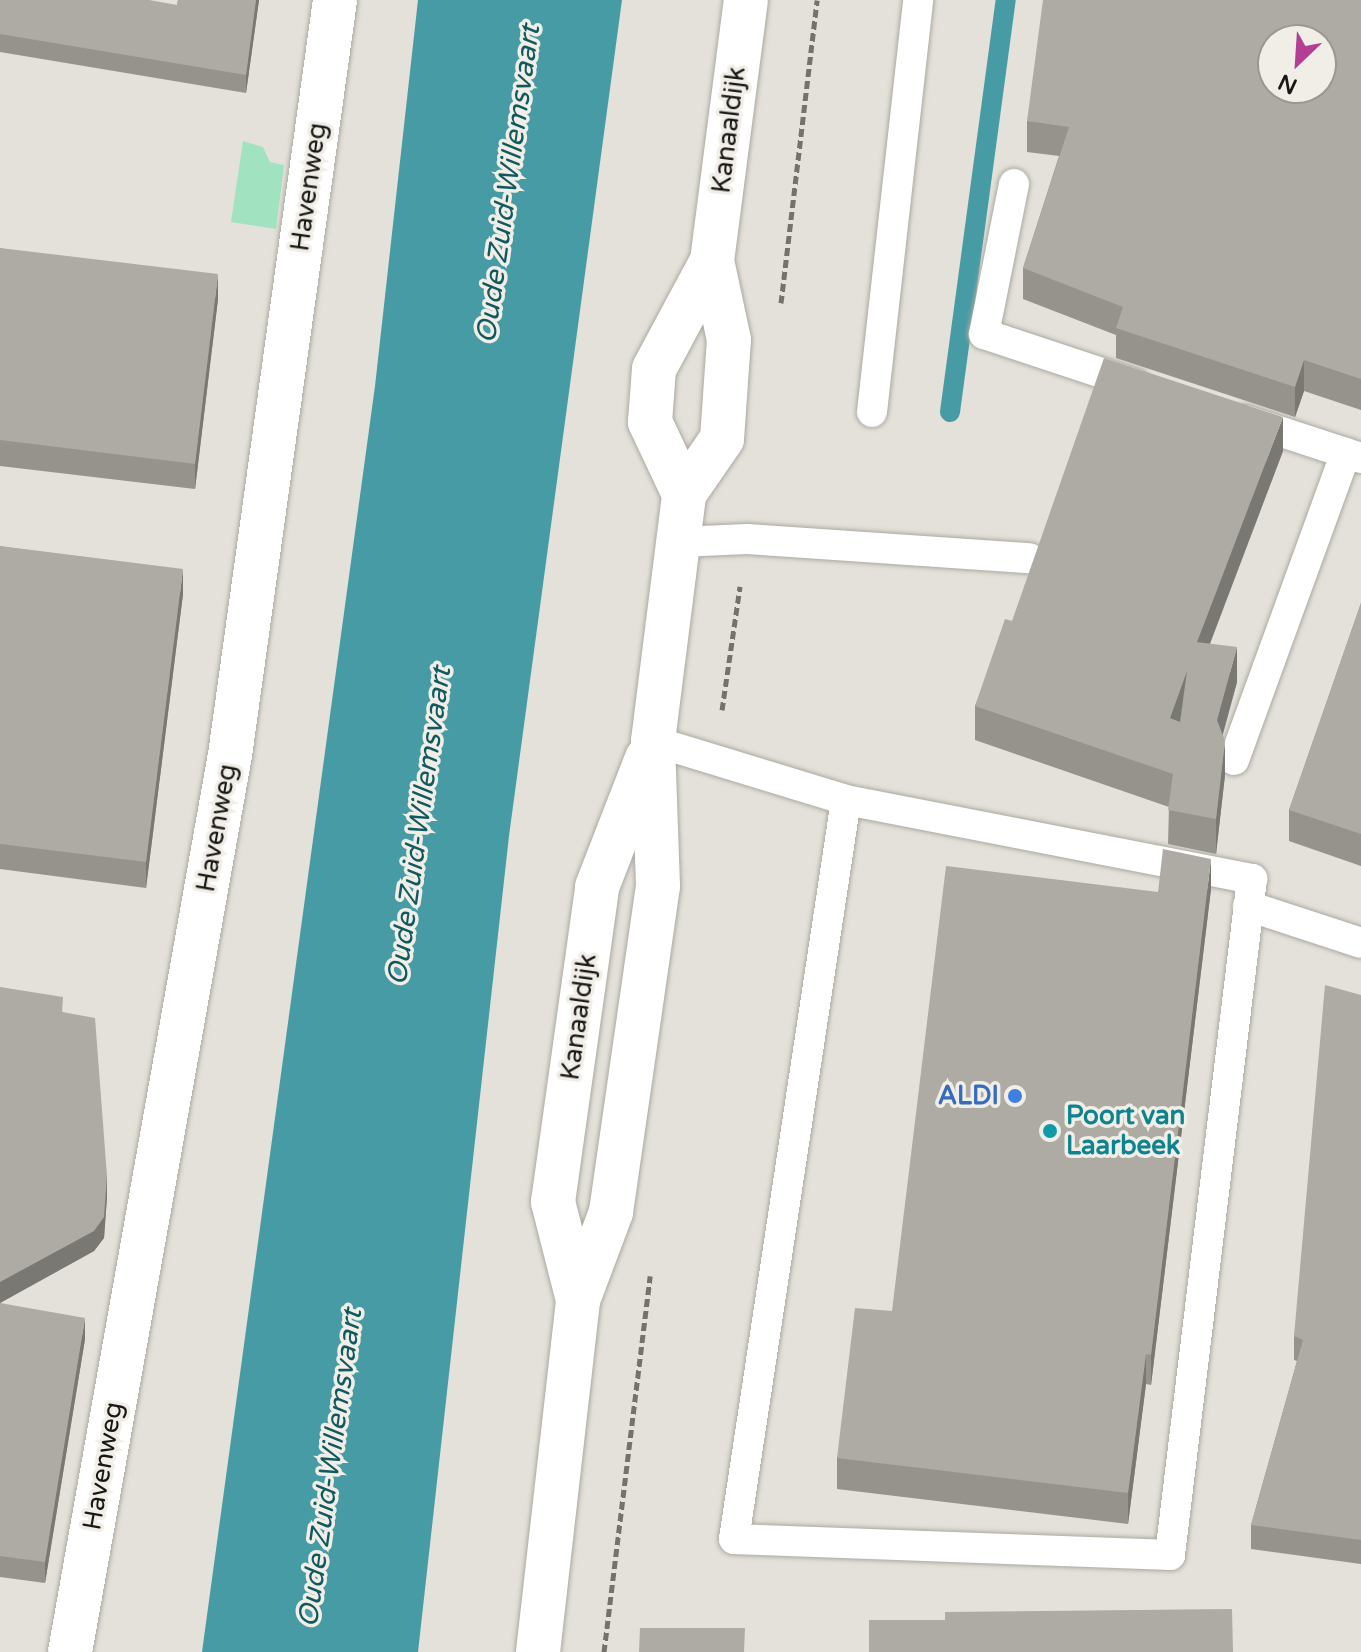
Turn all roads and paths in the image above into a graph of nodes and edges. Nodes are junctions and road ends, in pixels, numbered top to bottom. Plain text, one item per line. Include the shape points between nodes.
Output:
1 (335, 0) edge
2 (746, 0) edge
3 (918, 0) edge
4 (1014, 184) dead end
5 (712, 261) junction
6 (1165, 394) edge
7 (1210, 409) edge
8 (872, 412) dead end
9 (1353, 456) edge
10 (684, 494) junction
11 (679, 542) junction
12 (1029, 558) dead end
13 (653, 741) junction
14 (1234, 760) dead end
15 (846, 800) junction
16 (1248, 906) junction
17 (1361, 943) edge
18 (578, 1300) junction
19 (70, 1652) edge
20 (538, 1652) edge

1 - 19 main road, Havenweg via 230,755
2 - 5 main road, Kanaaldijk
3 - 8 lane
4 - 6 lane via 984,334
5 - 10 main road, Kanaaldijk via 729,340 722,439
5 - 10 main road, Kanaaldijk via 654,369 650,422
7 - 9 lane
9 - 14 lane
10 - 11 main road, Kanaaldijk
11 - 12 lane via 747,539
11 - 13 main road, Kanaaldijk
13 - 15 lane
13 - 18 main road, Kanaaldijk via 658,886 611,1212
13 - 18 main road, Kanaaldijk via 597,887 553,1202
15 - 16 lane via 1252,879
15 - 16 lane via 734,1539 1170,1555
16 - 17 lane
18 - 20 main road, Kanaaldijk

